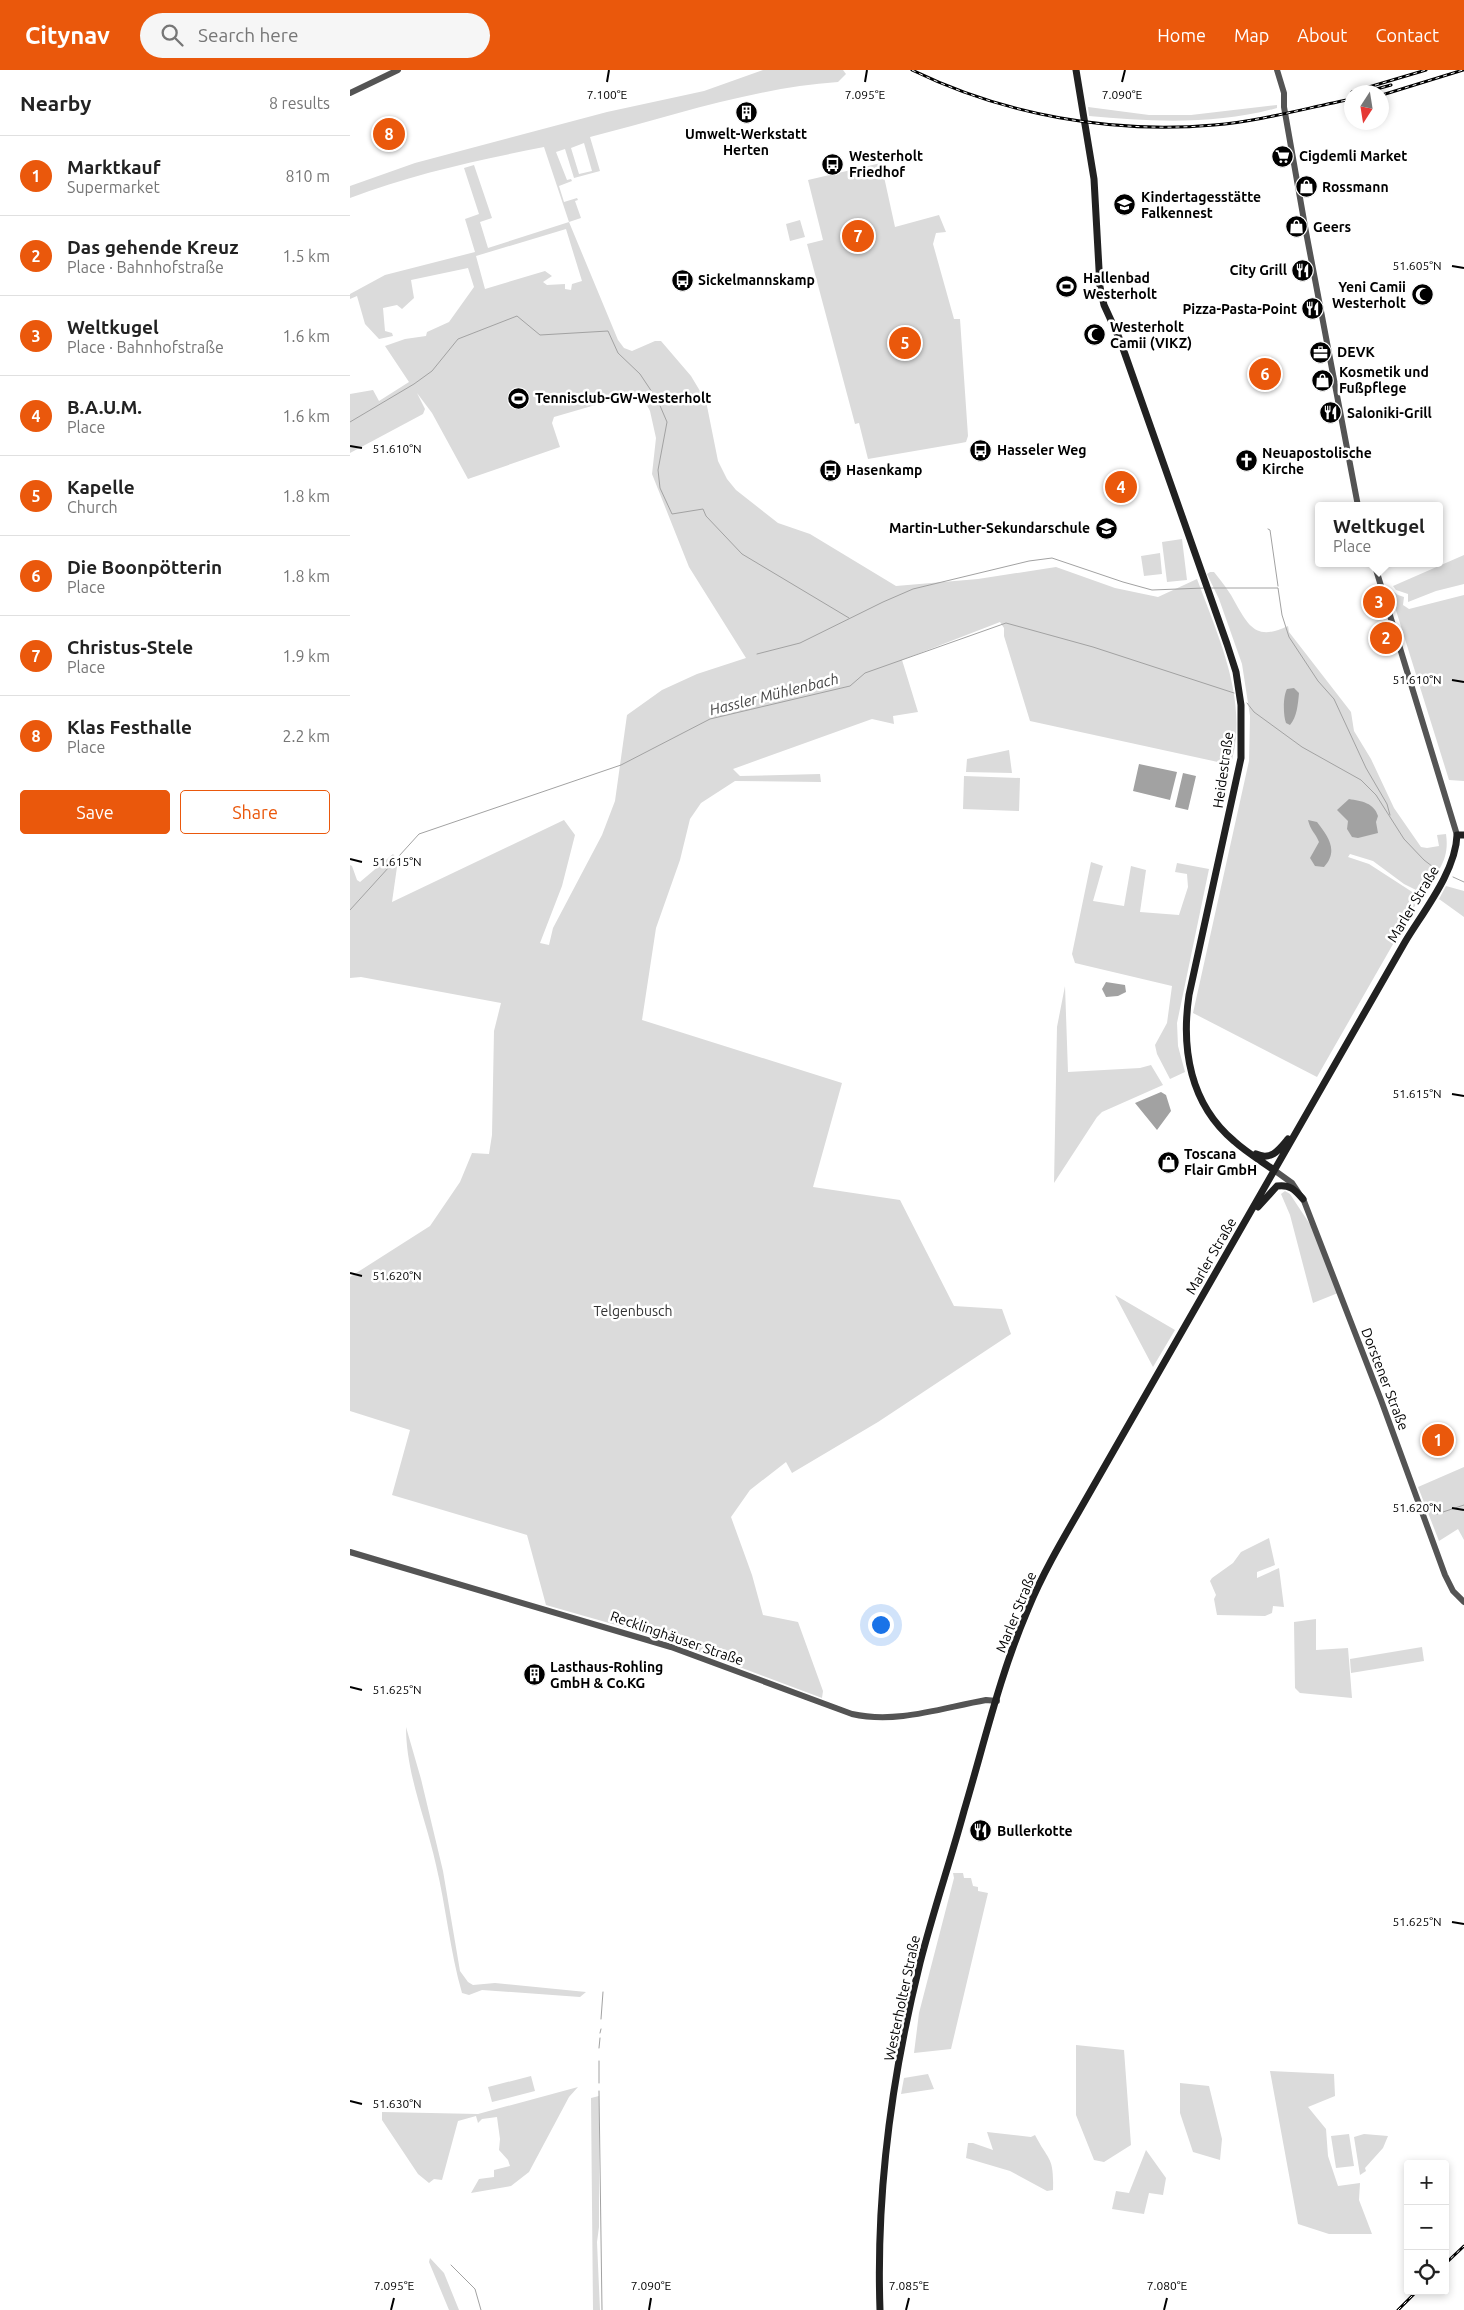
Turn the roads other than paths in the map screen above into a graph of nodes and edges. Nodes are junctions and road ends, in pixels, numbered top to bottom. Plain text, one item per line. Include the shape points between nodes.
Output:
1 (398, 70) edge
2 (1076, 70) edge
3 (1277, 70) edge
4 (350, 93) edge
5 (1357, 502) edge
6 (1375, 567) edge
7 (1461, 835) edge
8 (1302, 1122) junction
9 (1235, 1142) junction
10 (1274, 1170) junction
11 (1303, 1199) junction
12 (1248, 1216) junction
13 (350, 1552) edge
14 (1464, 1602) edge
15 (997, 1701) junction
16 (880, 2310) edge

1 - 4 street
2 - 9 main road, Heidestraße via 1094,179 1102,298 1120,340 1208,589 1236,672 1241,705 1242,746 1195,963 1185,1039 1197,1090 1211,1116
3 - 5 street via 1284,93 1306,232
6 - 7 street
7 - 8 main road, Marler Straße via 1445,875
8 - 9 main road via 1271,1156 1261,1156
8 - 10 main road, Marler Straße
9 - 10 main road, Heidestraße
10 - 11 street, Dorstener Straße via 1292,1183
10 - 12 main road, Marler Straße
11 - 12 main road via 1294,1188 1277,1186
11 - 14 street, Dorstener Straße via 1445,1575 1453,1591
12 - 15 main road, Marler Straße via 1046,1571 1018,1634
13 - 15 street, Recklinghäuser Straße via 671,1647 852,1714 898,1717 986,1700
15 - 16 main road, Westerholter Straße via 920,1964 907,2024 886,2161 880,2238

